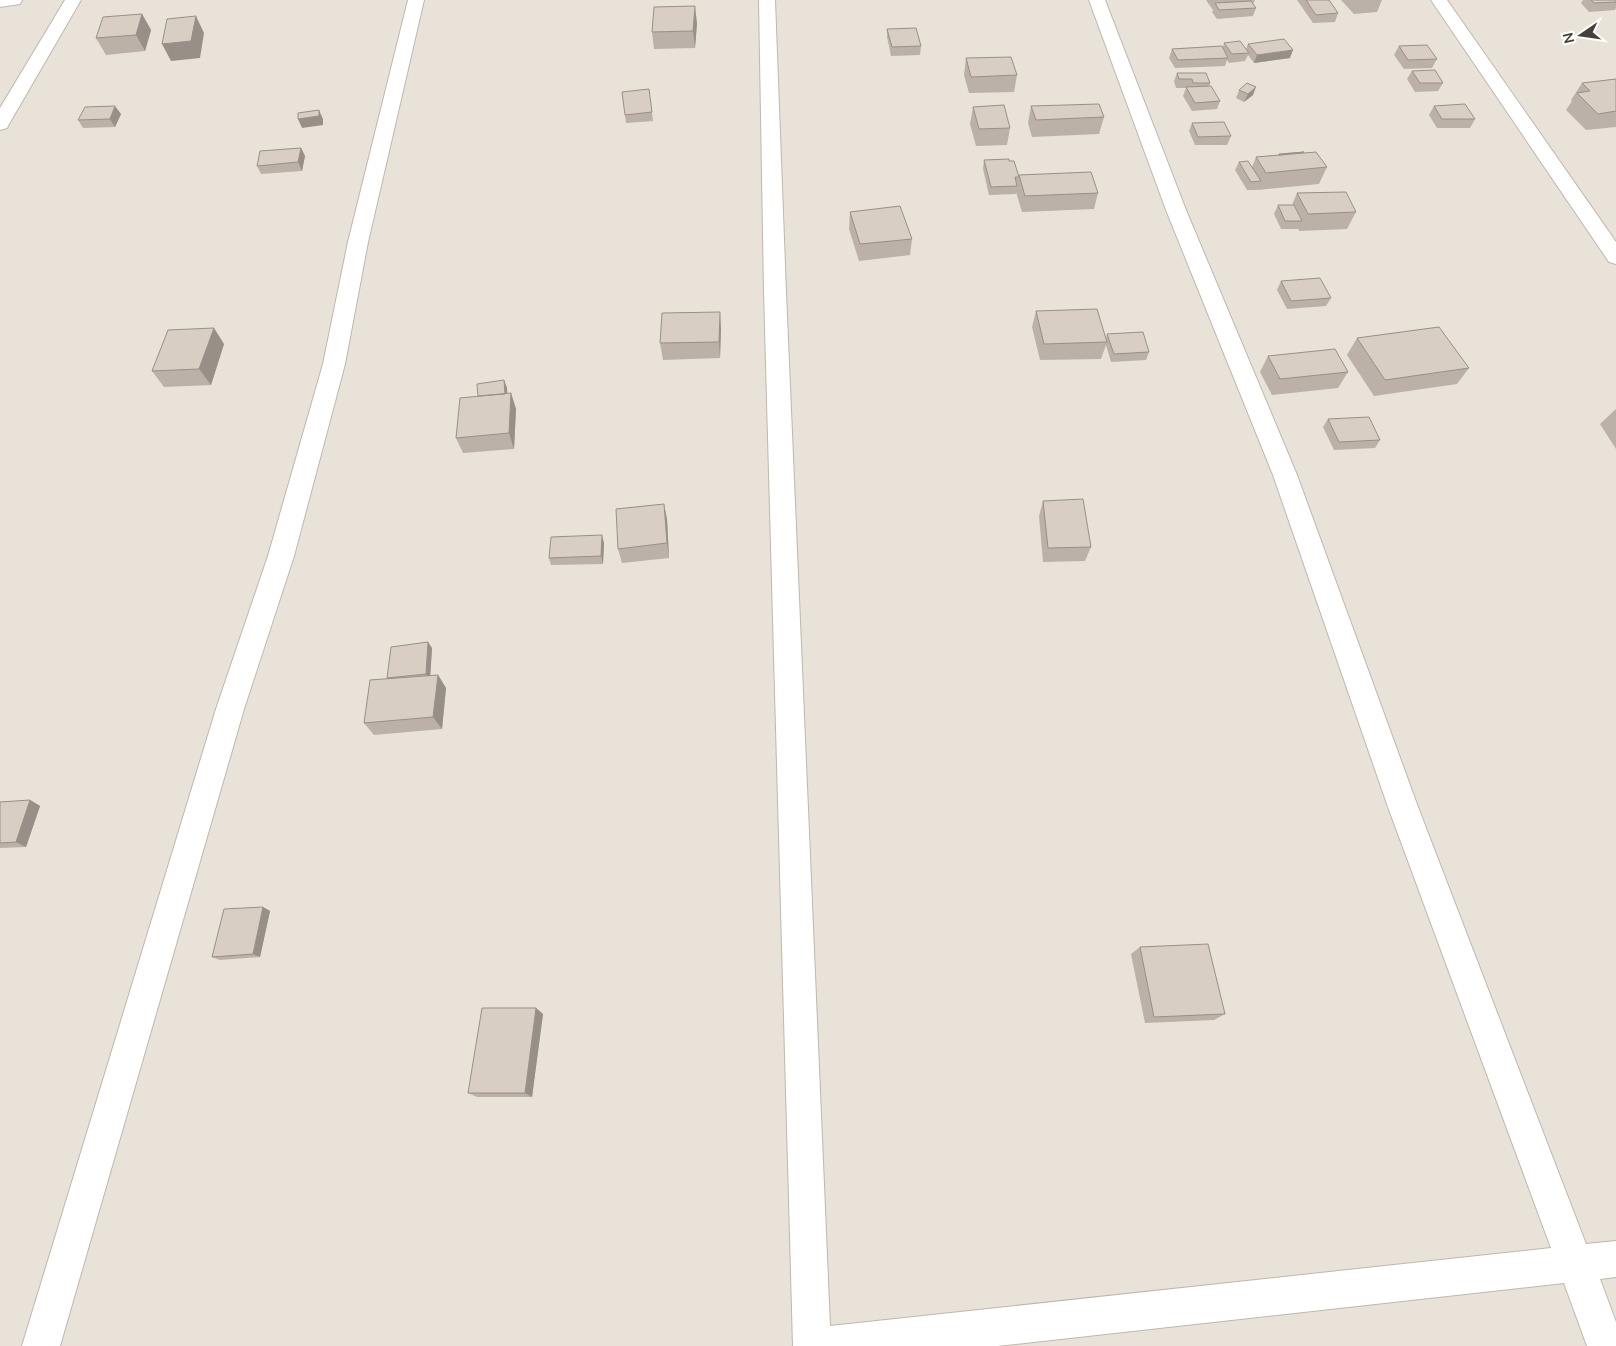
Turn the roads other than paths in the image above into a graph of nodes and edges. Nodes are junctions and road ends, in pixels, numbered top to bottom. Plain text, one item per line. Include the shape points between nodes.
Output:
1 (14, 0) edge
2 (73, 0) edge
3 (416, 0) edge
4 (767, 0) edge
5 (1097, 0) edge
6 (1439, 0) edge
7 (0, 2) edge
8 (0, 124) edge
9 (1616, 257) edge
10 (1616, 1260) edge
11 (1573, 1264) junction
12 (41, 1346) edge
13 (812, 1346) edge
14 (824, 1346) edge
15 (1606, 1346) edge

1 - 7 street
2 - 8 street
3 - 12 street via 360,233 324,402 281,556 230,710
4 - 13 street
5 - 11 street via 1176,210 1285,475 1403,807
6 - 9 street
10 - 11 street
11 - 14 street
11 - 15 street

